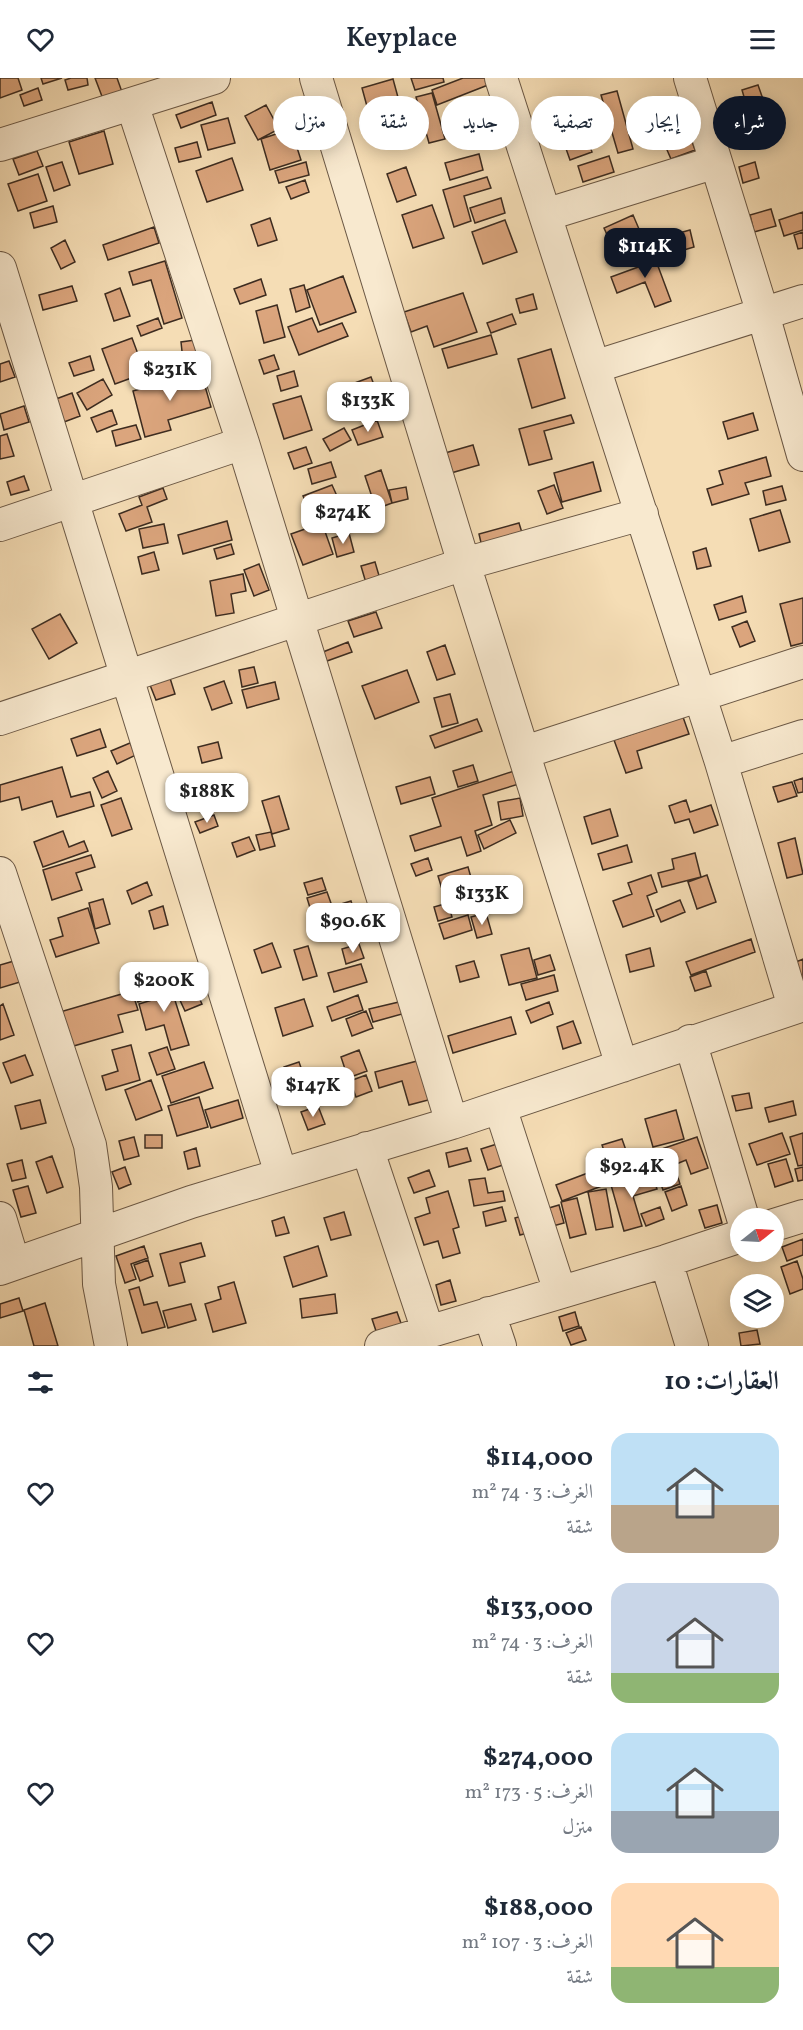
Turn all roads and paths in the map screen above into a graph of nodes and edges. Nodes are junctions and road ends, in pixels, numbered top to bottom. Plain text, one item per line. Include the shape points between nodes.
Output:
1 (213, 78) edge
2 (316, 78) edge
3 (501, 78) edge
4 (690, 78) edge
5 (132, 104) junction
6 (0, 145) edge
7 (716, 162) junction
8 (545, 215) junction
9 (0, 268) edge
10 (803, 301) edge
11 (763, 314) junction
12 (594, 367) junction
13 (243, 443) junction
14 (803, 454) edge
15 (72, 501) junction
16 (642, 514) junction
17 (0, 525) edge
18 (464, 564) junction
19 (298, 620) junction
20 (803, 662) edge
21 (127, 676) junction
22 (700, 696) junction
23 (0, 719) edge
24 (803, 736) edge
25 (525, 752) junction
26 (721, 762) junction
27 (3, 893) edge
28 (799, 1006) edge
29 (690, 1041) junction
30 (622, 1066) junction
31 (500, 1107) junction
32 (452, 1123) junction
33 (367, 1148) junction
34 (281, 1174) junction
35 (740, 1208) edge
36 (803, 1215) edge
37 (0, 1218) edge
38 (784, 1222) edge
39 (96, 1237) junction
40 (730, 1240) edge
41 (666, 1261) junction
42 (7, 1267) edge
43 (560, 1292) junction
44 (489, 1313) junction
45 (428, 1332) junction
46 (111, 1346) edge
47 (381, 1346) edge
48 (500, 1346) edge
49 (692, 1346) edge

1 - 5 street
2 - 18 street
3 - 8 street
4 - 7 street
5 - 6 street
5 - 13 street
7 - 8 street
7 - 11 street
8 - 12 street
9 - 15 street
10 - 11 street
11 - 12 street
11 - 14 street
12 - 16 street
13 - 15 street
13 - 19 street
15 - 17 street
15 - 21 street
16 - 18 street
16 - 22 street
18 - 19 street
18 - 25 street
19 - 21 street
19 - 32 street
20 - 22 street
21 - 23 street
21 - 34 street
22 - 25 street
22 - 26 street
24 - 26 street
25 - 30 street
26 - 28 street
27 - 39 street via 90,1145 96,1187
28 - 29 street
29 - 30 street
29 - 35 street
30 - 31 street
31 - 32 street
31 - 43 street
32 - 33 street
33 - 34 street
33 - 45 street
34 - 39 street
36 - 38 street
37 - 42 street
39 - 42 street
39 - 46 street via 99,1284
40 - 41 street
41 - 43 street
41 - 49 street
43 - 44 street
44 - 45 street
44 - 48 street
45 - 47 street

